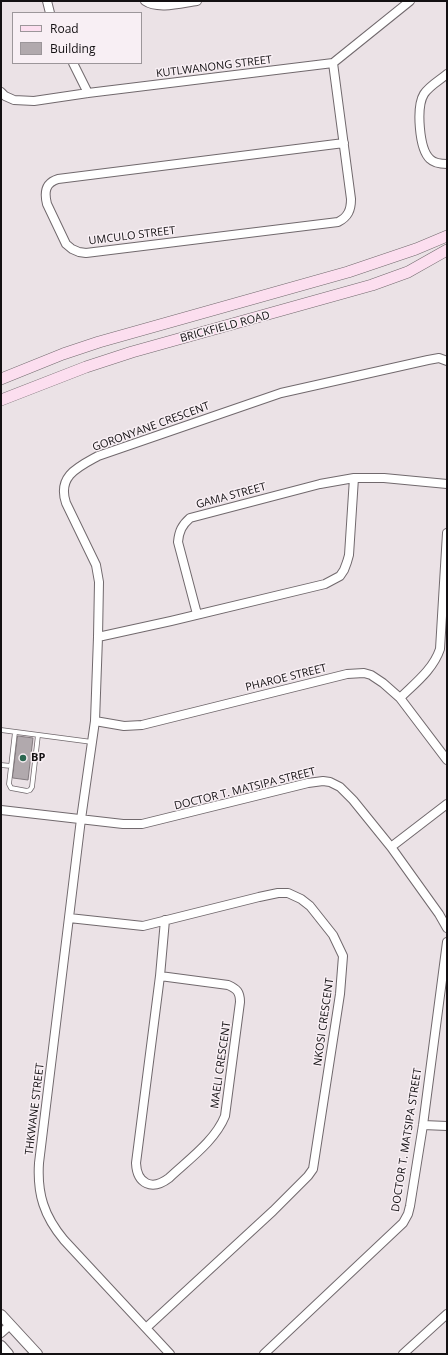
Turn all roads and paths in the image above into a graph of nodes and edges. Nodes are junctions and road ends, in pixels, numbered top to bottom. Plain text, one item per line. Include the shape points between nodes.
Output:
1 (47, 1) edge
2 (145, 1) edge
3 (197, 1) edge
4 (410, 1) edge
5 (50, 12) edge
6 (333, 63) junction
7 (74, 64) edge
8 (447, 74) edge
9 (1, 92) edge
10 (88, 93) junction
11 (344, 144) junction
12 (447, 164) edge
13 (447, 236) edge
14 (447, 250) edge
15 (447, 361) edge
16 (1, 379) edge
17 (1, 400) edge
18 (354, 478) junction
19 (447, 484) edge
20 (447, 533) edge
21 (197, 614) junction
22 (98, 637) junction
23 (400, 698) junction
24 (95, 720) junction
25 (1, 730) edge
26 (15, 732) junction
27 (38, 735) junction
28 (92, 742) junction
29 (447, 760) edge
30 (1, 765) edge
31 (11, 766) junction
32 (447, 804) edge
33 (1, 810) edge
34 (81, 819) junction
35 (391, 847) junction
36 (69, 918) junction
37 (165, 920) junction
38 (447, 928) edge
39 (447, 942) edge
40 (160, 976) junction
41 (423, 1125) junction
42 (447, 1126) edge
43 (447, 1314) edge
44 (1, 1315) edge
45 (10, 1325) junction
46 (146, 1328) junction
47 (1, 1333) edge
48 (1, 1346) edge
49 (8, 1354) edge
50 (37, 1354) edge
51 (170, 1354) edge
52 (264, 1354) edge
53 (404, 1354) edge

1 - 5 street
2 - 3 street via 162,5
4 - 6 street
6 - 10 street, KUTLWANONG STREET
6 - 11 street, UMCULO STREET
7 - 10 street
8 - 12 street via 424,94 419,117 426,155 438,163
9 - 10 street, KUTLWANONG STREET via 23,102
11 - 11 street, UMCULO STREET via 351,205 347,215 338,222 86,253 72,249 66,244 45,197 48,185 58,178
13 - 16 main road, BRICKFIELD ROAD via 348,272 99,342
14 - 17 main road, BRICKFIELD ROAD via 408,272 372,285 132,352
15 - 22 street, GORONYANE CRESCENT via 439,358 428,360 281,393 98,456 72,472 67,478 63,494 96,565 99,582
18 - 19 street, GAMA STREET
18 - 21 street via 349,555 340,576 325,584
18 - 21 street, GAMA STREET via 320,484 190,518 178,535 178,542
20 - 23 street via 440,649 429,669
21 - 22 street
22 - 24 street, GORONYANE CRESCENT
23 - 24 street, PHAROE STREET via 378,679 357,673 142,725 124,726
23 - 29 street, PHAROE STREET
24 - 28 street, GORONYANE CRESCENT
25 - 26 lane
26 - 27 lane
26 - 31 lane
27 - 28 lane
27 - 31 lane via 30,790 10,787 8,784
28 - 34 street, GORONYANE CRESCENT
30 - 31 lane
32 - 35 street
33 - 34 street, DOCTOR T. MATSIPA STREET
34 - 35 street, DOCTOR T. MATSIPA STREET via 142,824 308,782 323,781 340,787 354,800
34 - 36 street, THKWANE STREET
35 - 38 street, DOCTOR T. MATSIPA STREET
36 - 37 street, NKOSI CRESCENT via 143,926
36 - 46 street, THKWANE STREET via 39,1163 39,1190 52,1226
37 - 40 street, MAELI CRESCENT
37 - 46 street, NKOSI CRESCENT via 278,893 291,894 310,906 333,935 343,956 343,966 313,1168 273,1211
39 - 41 street, DOCTOR T. MATSIPA STREET
40 - 40 street, MAELI CRESCENT via 136,1163 139,1178 145,1183 152,1184 163,1183 169,1178 222,1125 240,1002 238,990 228,985
41 - 42 street
41 - 52 street, DOCTOR T. MATSIPA STREET via 410,1206 404,1223
43 - 53 street
44 - 45 street
45 - 47 street
45 - 50 street
46 - 51 street, THKWANE STREET
48 - 49 street

